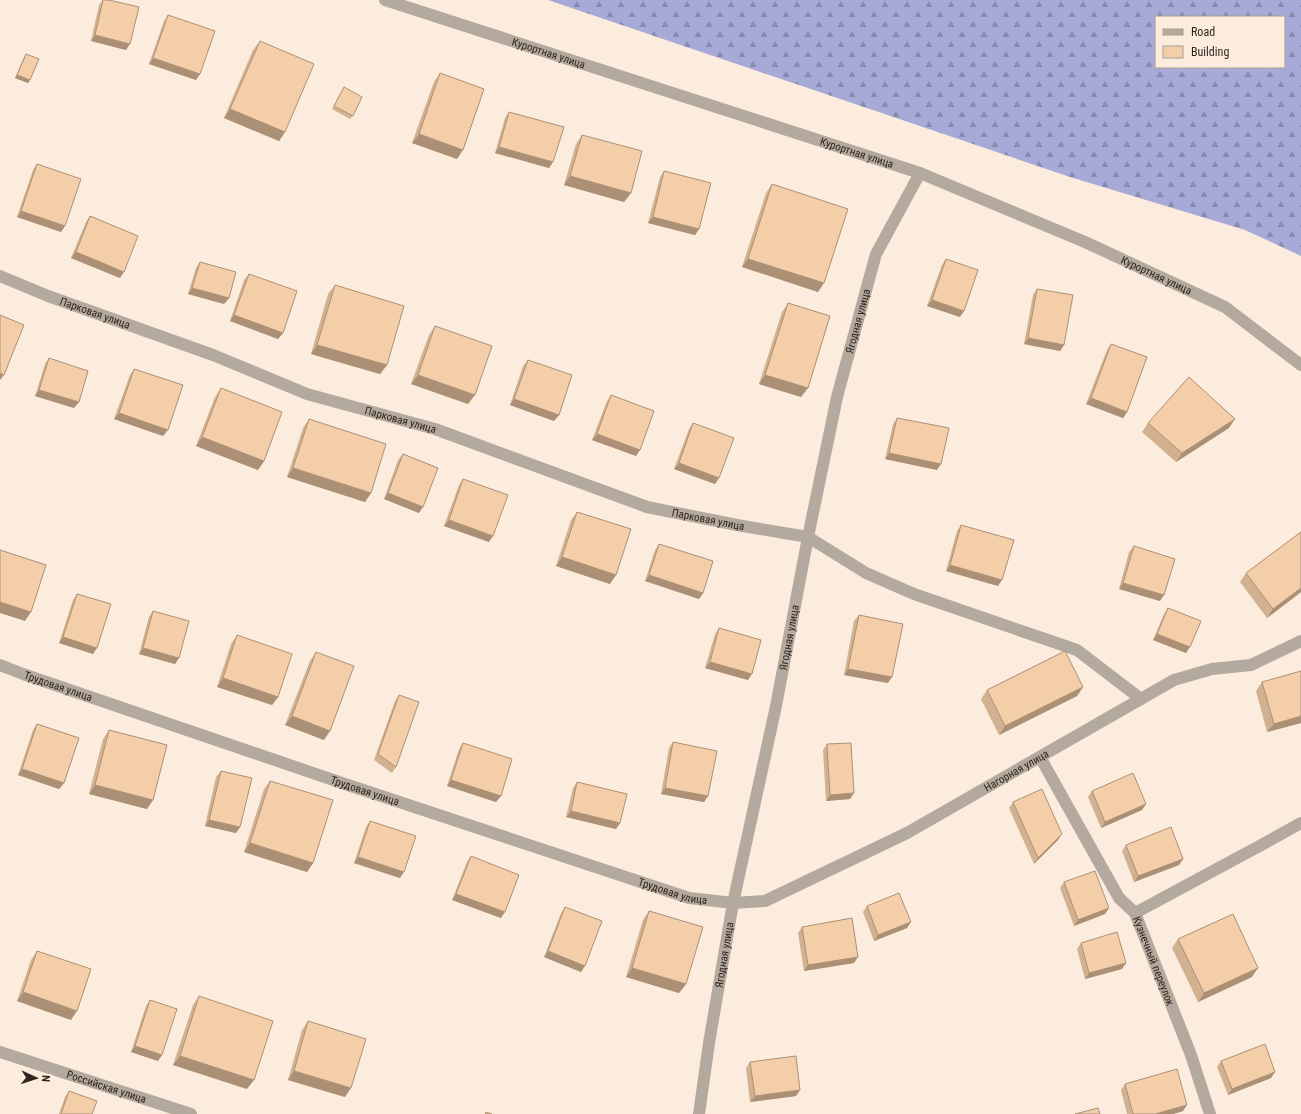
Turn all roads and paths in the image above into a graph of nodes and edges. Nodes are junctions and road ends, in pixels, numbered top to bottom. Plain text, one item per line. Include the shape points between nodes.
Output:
1 (385, 0) edge
2 (920, 173) junction
3 (0, 276) edge
4 (1301, 365) edge
5 (808, 537) junction
6 (1301, 641) edge
7 (0, 665) edge
8 (1141, 699) junction
9 (1040, 757) junction
10 (1301, 823) edge
11 (733, 903) junction
12 (1135, 913) junction
13 (0, 1052) edge
14 (191, 1114) edge
15 (699, 1114) edge
16 (1210, 1114) edge

1 - 2 street, Курортная улица
2 - 4 street, Курортная улица via 1085,242 1225,307
2 - 5 street, Ягодная улица via 876,254 837,397
3 - 5 street, Парковая улица via 48,296 213,355 307,394 435,429 648,506
5 - 8 street via 866,573 914,594 1077,650
5 - 11 street, Ягодная улица via 776,706
6 - 8 street, Нагорная улица via 1251,665 1212,669 1174,680
7 - 11 street, Трудовая улица via 348,785 689,898
8 - 9 street, Нагорная улица
9 - 11 street, Нагорная улица via 907,833 765,901
9 - 12 street, Кузнечный переулок via 1119,898
10 - 12 street
11 - 15 street, Ягодная улица
12 - 16 street, Кузнечный переулок via 1191,1055
13 - 14 street, Российская улица

